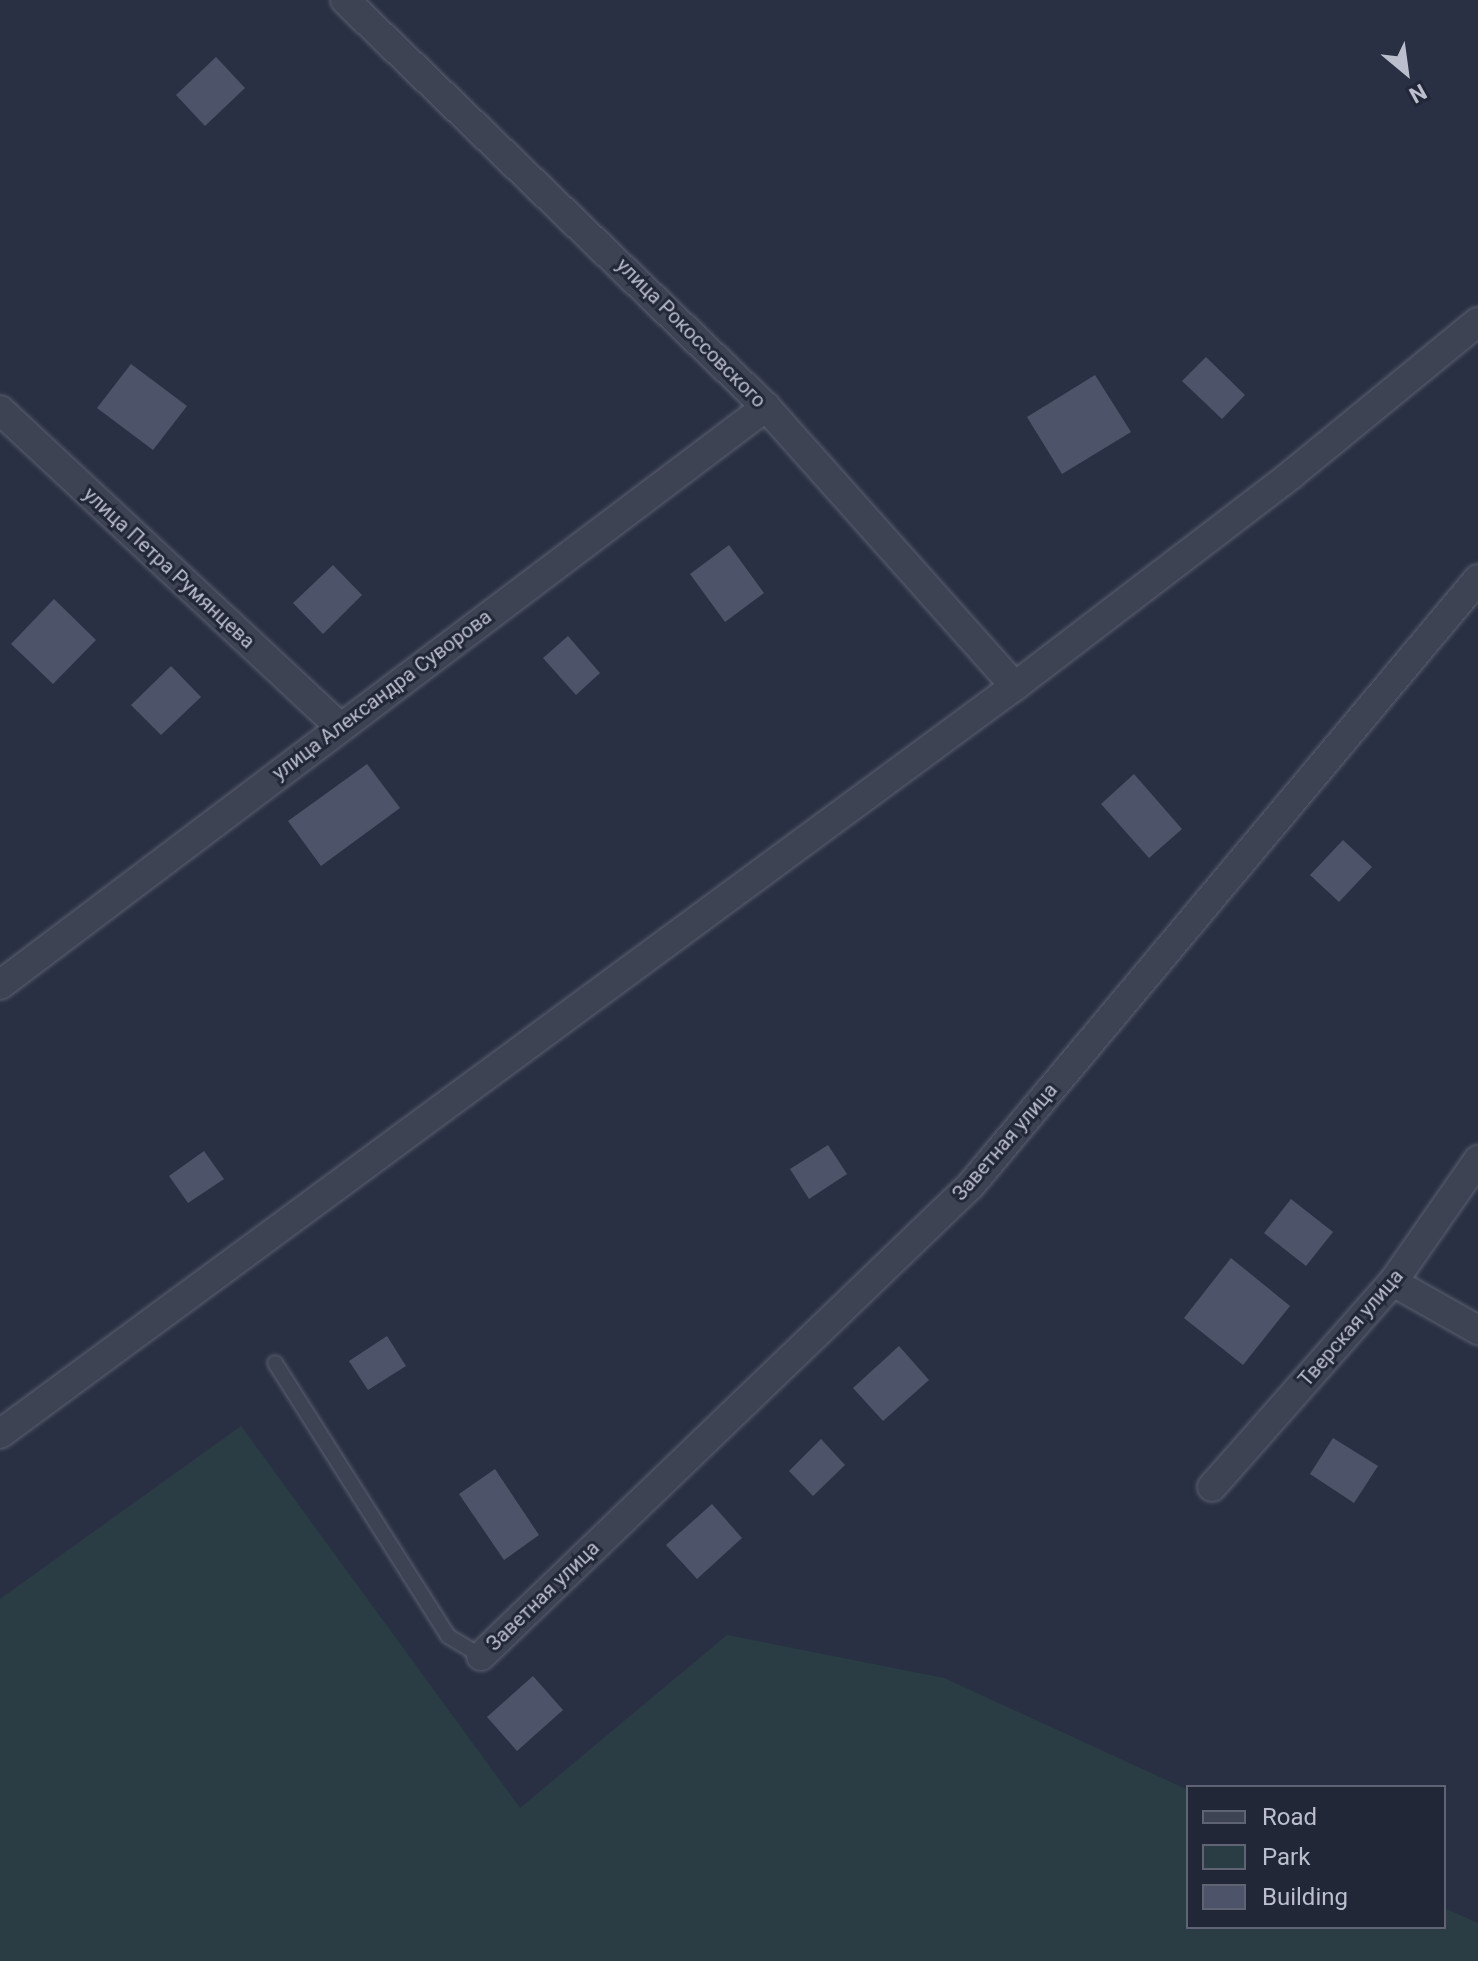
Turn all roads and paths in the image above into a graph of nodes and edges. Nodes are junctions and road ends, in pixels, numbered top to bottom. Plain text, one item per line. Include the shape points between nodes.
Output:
1 (345, 0) edge
2 (1478, 322) edge
3 (766, 407) junction
4 (0, 410) edge
5 (1478, 579) edge
6 (1015, 686) junction
7 (339, 726) junction
8 (0, 985) edge
9 (1478, 1160) edge
10 (1393, 1282) junction
11 (1478, 1330) edge
12 (275, 1363) dead end
13 (0, 1434) edge
14 (1212, 1487) dead end
15 (481, 1656) joint

1 - 3 street, улица Рокоссовского
2 - 6 street via 1292,474
3 - 6 street, улица Рокоссовского
3 - 7 street, улица Александра Суворова
4 - 7 street, улица Петра Румянцева
5 - 15 street, Заветная улица via 971,1185
6 - 13 street
7 - 8 street, улица Александра Суворова
9 - 10 street, Тверская улица
10 - 11 street
10 - 14 street, Тверская улица
12 - 15 lane via 448,1636

